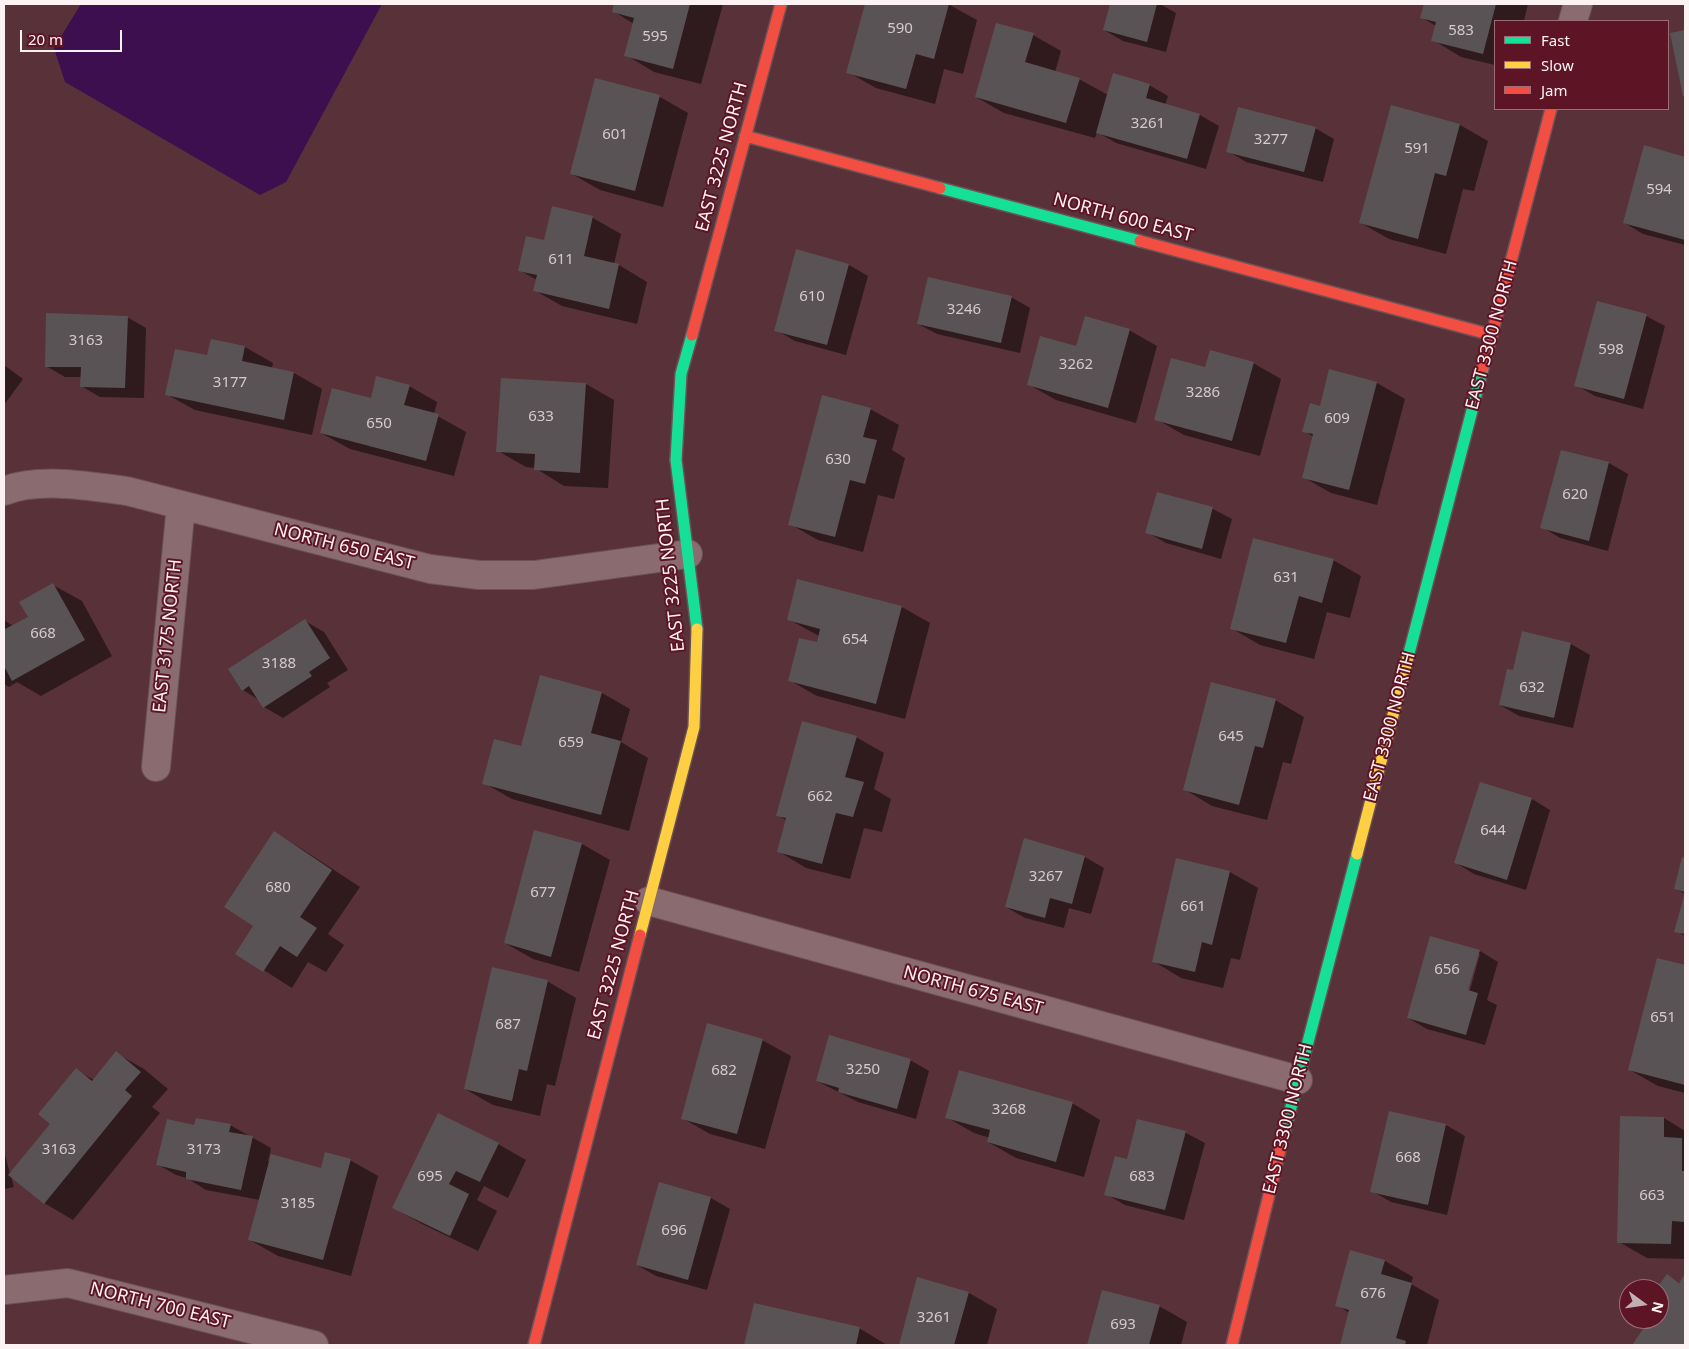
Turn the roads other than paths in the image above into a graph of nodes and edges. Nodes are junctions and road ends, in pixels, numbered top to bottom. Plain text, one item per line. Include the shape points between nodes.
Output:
1 (781, 4) edge
2 (1578, 4) edge
3 (1573, 20) edge
4 (1550, 110) edge
5 (746, 136) junction
6 (1492, 335) junction
7 (4, 491) edge
8 (181, 505) junction
9 (688, 554) junction
10 (156, 767) dead end
11 (649, 901) junction
12 (1298, 1080) junction
13 (4, 1290) edge
14 (314, 1345) edge
15 (534, 1345) edge
16 (1232, 1345) edge

1 - 5 street, EAST 3225 NORTH
2 - 3 street
4 - 6 street, EAST 3300 NORTH
5 - 6 street, NORTH 600 EAST
5 - 9 street, EAST 3225 NORTH via 681,374 676,460
6 - 12 street, EAST 3300 NORTH
7 - 8 street, NORTH 650 EAST via 45,484 84,485 127,491
8 - 9 street, NORTH 650 EAST via 430,569 479,575 534,575
8 - 10 street, EAST 3175 NORTH
9 - 11 street, EAST 3225 NORTH via 698,636 694,727
11 - 12 street, NORTH 675 EAST
11 - 15 street, EAST 3225 NORTH
12 - 16 street, EAST 3300 NORTH
13 - 14 street, NORTH 700 EAST via 68,1283

